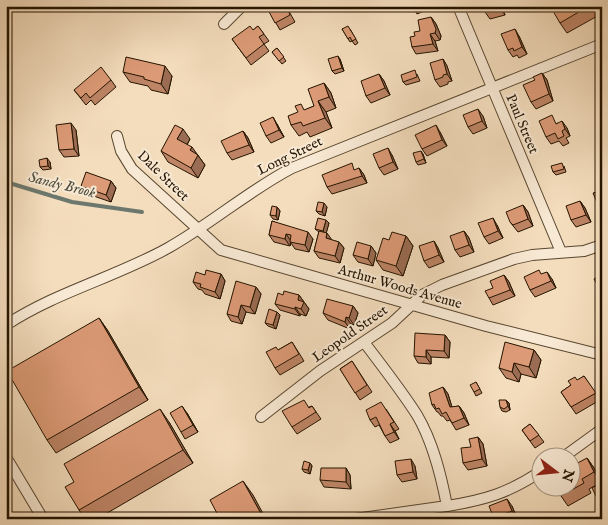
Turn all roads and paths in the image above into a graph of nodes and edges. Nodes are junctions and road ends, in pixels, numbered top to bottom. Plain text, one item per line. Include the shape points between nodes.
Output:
1 (242, 6) edge
2 (458, 6) edge
3 (224, 24) dead end
4 (602, 44) edge
5 (492, 87) junction
6 (117, 136) dead end
7 (200, 229) junction
8 (602, 245) edge
9 (562, 252) junction
10 (412, 303) junction
11 (6, 325) edge
12 (364, 342) junction
13 (602, 355) edge
14 (261, 417) dead end
15 (602, 429) edge
16 (576, 448) edge
17 (6, 457) edge
18 (530, 478) edge
19 (447, 506) junction
20 (43, 519) edge
21 (355, 519) edge

1 - 3 street
2 - 5 street, Paul Street
4 - 5 street, Long Street
5 - 7 street, Long Street via 292,168 247,194
5 - 9 street, Paul Street
6 - 7 street, Dale Street via 121,151 132,169
7 - 10 street, Arthur Woods Avenue via 213,244 231,254
7 - 11 street, Long Street via 167,249 54,299
8 - 9 street, Leopold Street via 584,251
9 - 10 street, Leopold Street via 532,255 488,267 442,285
10 - 12 street, Leopold Street via 392,323
10 - 13 street, Arthur Woods Avenue
12 - 14 street, Leopold Street
12 - 19 street via 417,415 438,465
15 - 16 street
17 - 20 street
18 - 19 street via 491,498
19 - 21 street

